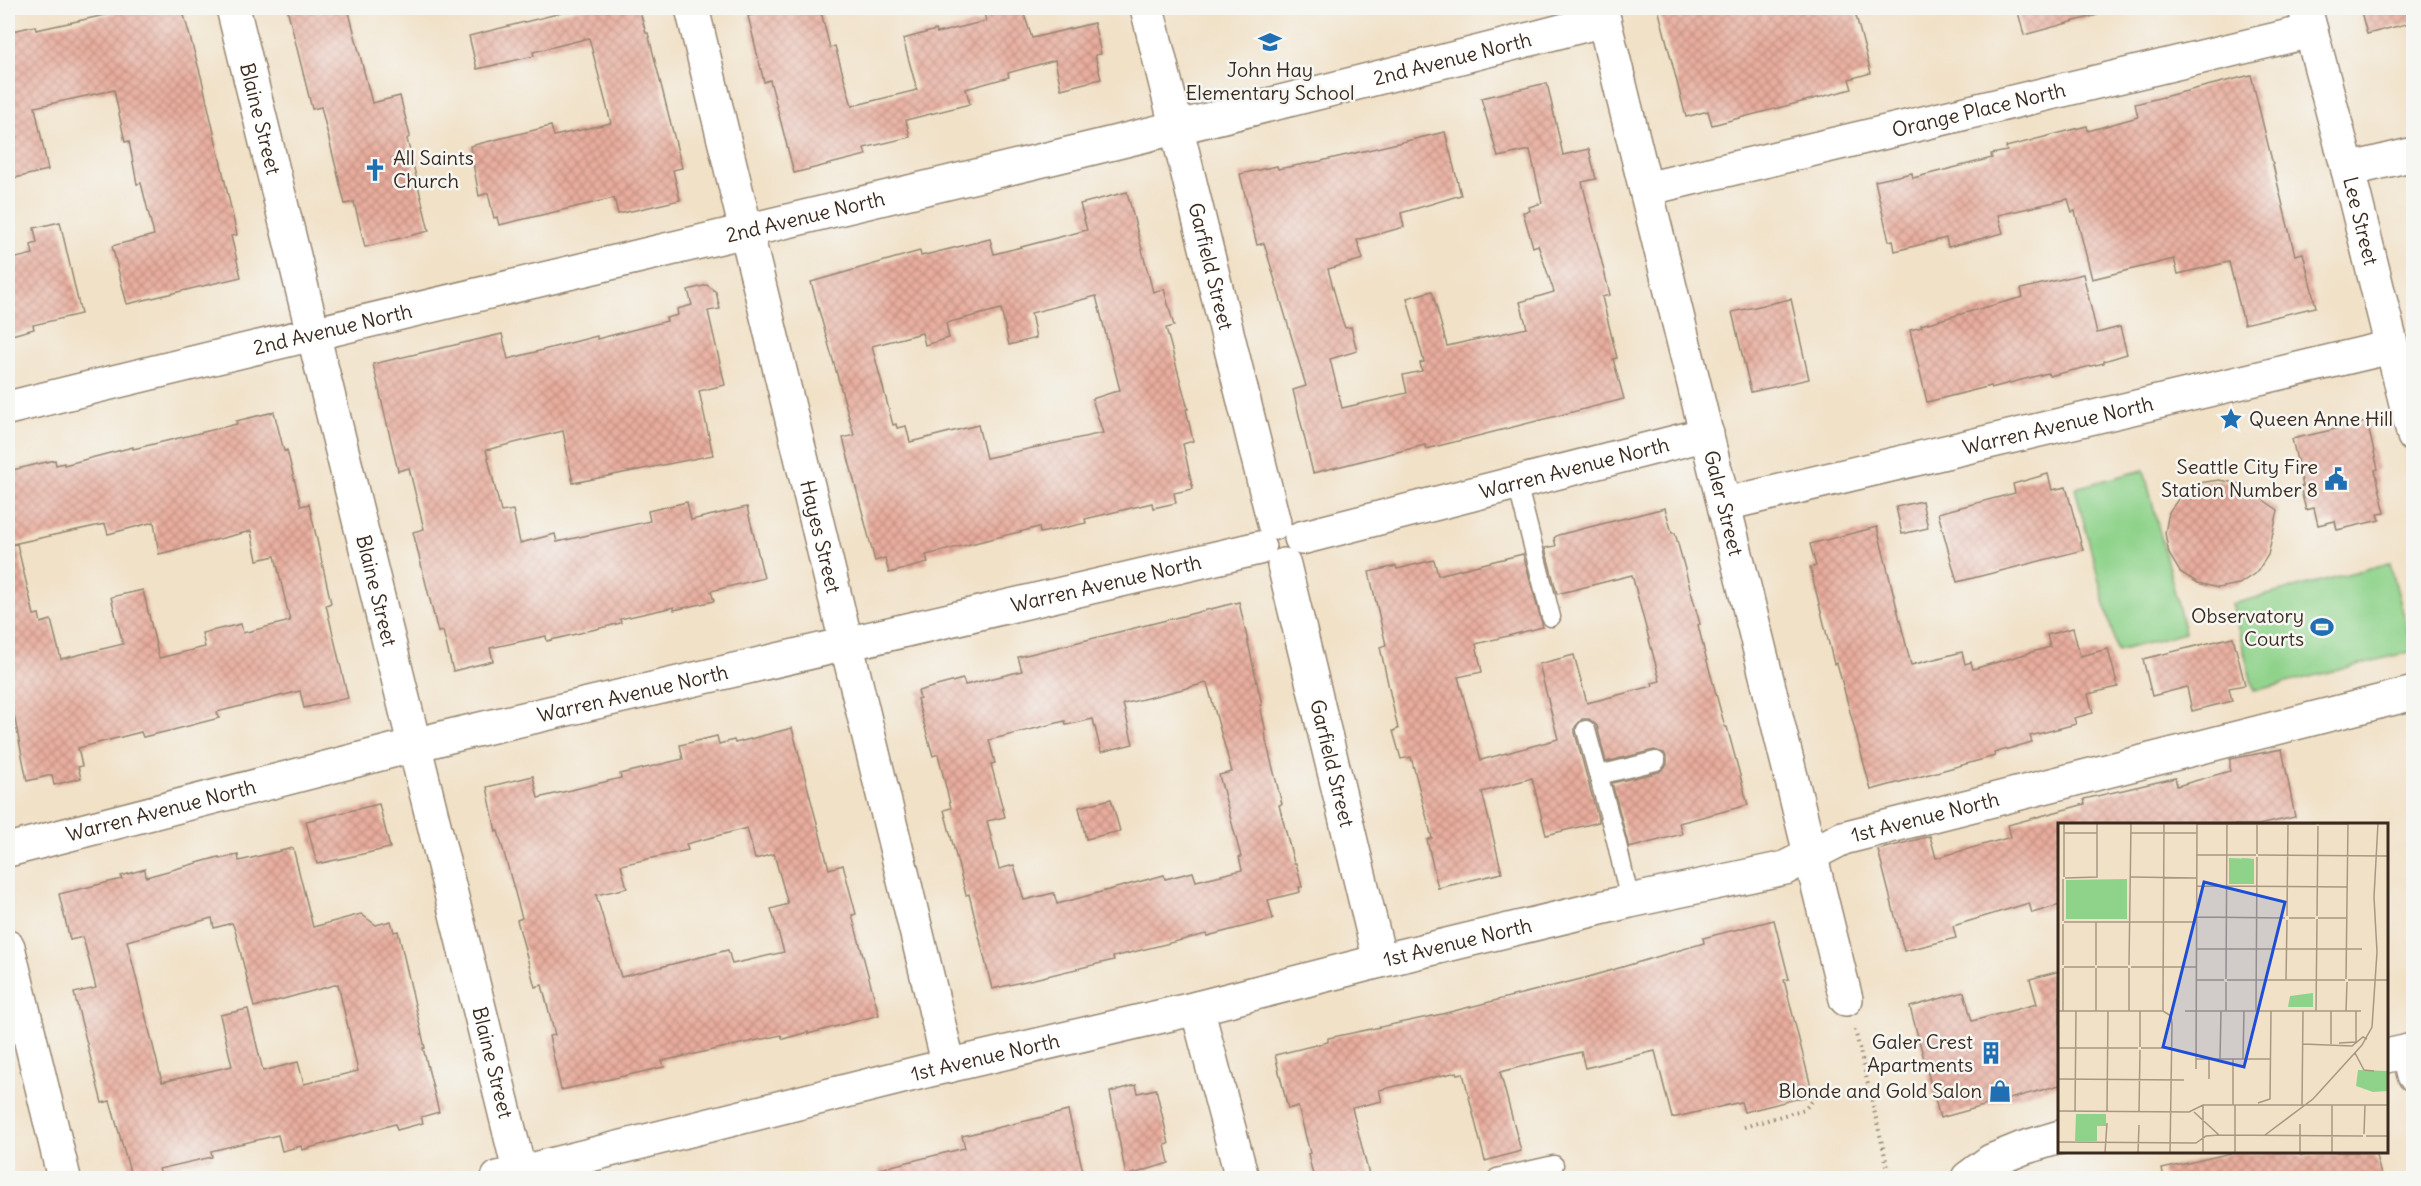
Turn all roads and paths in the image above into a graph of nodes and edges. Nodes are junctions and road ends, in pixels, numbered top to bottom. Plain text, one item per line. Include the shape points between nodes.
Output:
1 (232, 8) edge
2 (692, 8) edge
3 (1147, 8) edge
4 (1602, 14) edge
5 (2308, 19) edge
6 (1176, 129) junction
7 (2414, 154) edge
8 (2348, 170) junction
9 (1646, 189) junction
10 (746, 231) junction
11 (313, 333) junction
12 (2391, 346) junction
13 (8, 408) edge
14 (1707, 434) junction
15 (2414, 436) edge
16 (1517, 483) junction
17 (1725, 504) junction
18 (1279, 544) junction
19 (1551, 617) dead end
20 (846, 645) junction
21 (2414, 693) edge
22 (1586, 730) dead end
23 (414, 745) junction
24 (1656, 761) dead end
25 (1599, 775) junction
26 (8, 850) edge
27 (1811, 854) junction
28 (1630, 902) junction
29 (8, 947) edge
30 (1380, 961) junction
31 (1197, 1008) junction
32 (1850, 1014) joint
33 (949, 1066) junction
34 (1829, 1083) dead end
35 (1743, 1127) dead end
36 (2058, 1138) edge
37 (1554, 1165) dead end
38 (587, 1168) edge
39 (509, 1176) edge
40 (64, 1179) edge
41 (1242, 1179) edge
42 (1497, 1179) edge
43 (1886, 1179) edge
44 (1968, 1179) edge

1 - 11 street, Blaine Street
2 - 10 street, Hayes Street
3 - 6 street, Garfield Street
4 - 6 street, 2nd Avenue North
4 - 9 street, Galer Street
5 - 8 street, Lee Street
5 - 9 street, Orange Place North
6 - 10 street, 2nd Avenue North
6 - 18 street, Garfield Street
7 - 8 street
8 - 12 street, Lee Street
9 - 14 street, Galer Street
10 - 11 street, 2nd Avenue North
10 - 20 street, Hayes Street
11 - 13 street, 2nd Avenue North
11 - 23 street, Blaine Street
12 - 15 street, Lee Street
12 - 17 street, Warren Avenue North
14 - 16 street, Warren Avenue North
14 - 17 street, Galer Street
16 - 18 street, Warren Avenue North
16 - 19 lane
17 - 27 street, Galer Street
18 - 20 street, Warren Avenue North
18 - 30 street, Garfield Street
20 - 23 street, Warren Avenue North
20 - 33 street, Hayes Street
21 - 27 street, 1st Avenue North via 1843,838
22 - 25 lane
23 - 26 street, Warren Avenue North
23 - 39 street, Blaine Street
24 - 25 lane
25 - 28 lane
27 - 28 street, 1st Avenue North via 1785,868
27 - 32 street, Galer Street
28 - 30 street, 1st Avenue North
29 - 40 street
30 - 31 street, 1st Avenue North
31 - 33 street, 1st Avenue North
31 - 41 street
32 - 43 path via 1889,1173
33 - 38 street, 1st Avenue North
34 - 35 path via 1804,1109
36 - 44 street via 1991,1161
37 - 42 lane
38 - 39 street, 1st Avenue North

